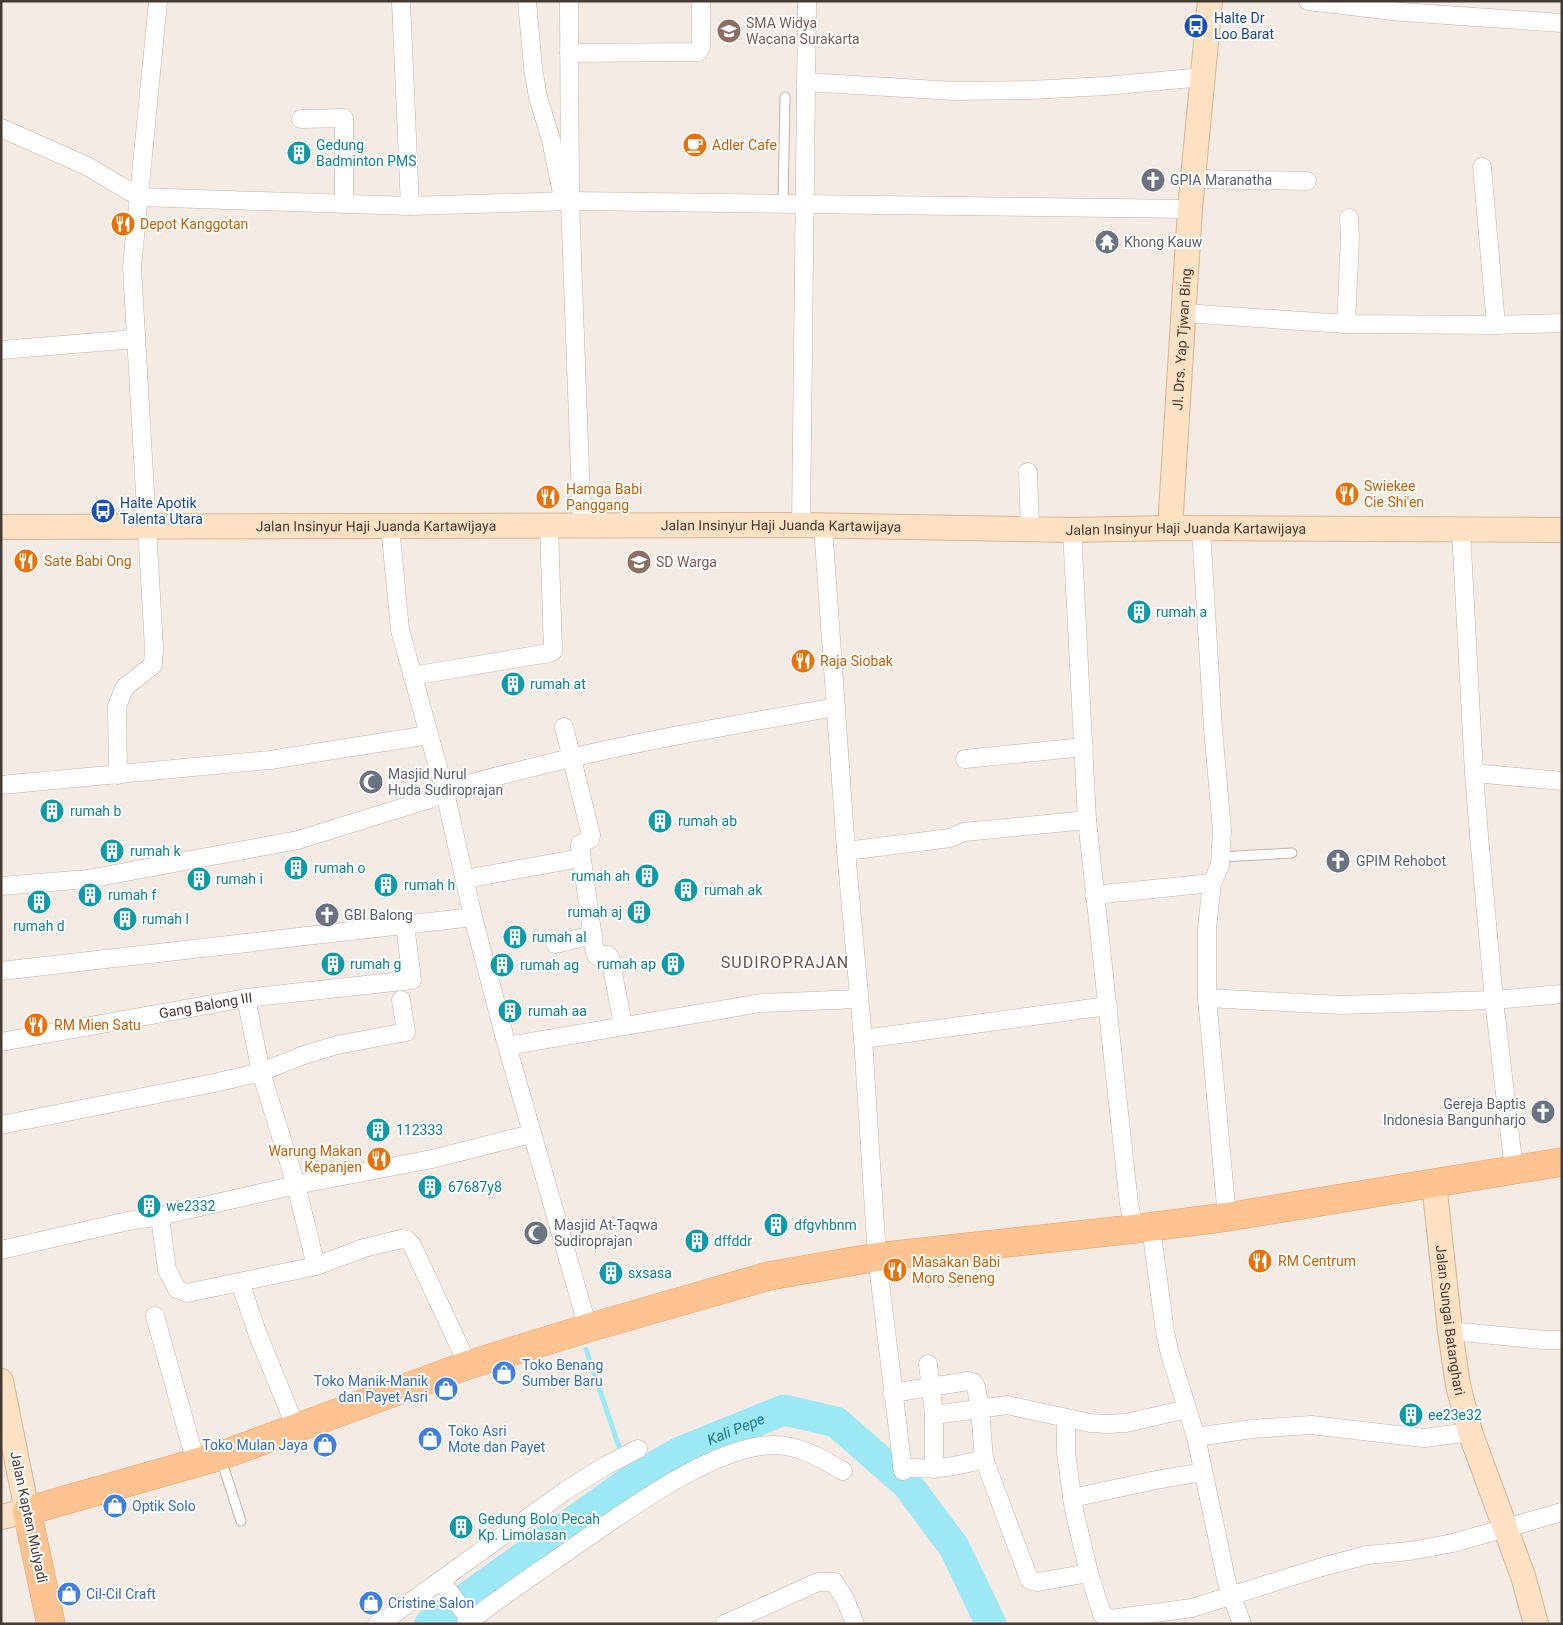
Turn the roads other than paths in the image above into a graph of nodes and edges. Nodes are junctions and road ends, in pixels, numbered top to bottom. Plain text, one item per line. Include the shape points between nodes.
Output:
1 (158, 1) edge
2 (401, 1) edge
3 (527, 1) edge
4 (569, 1) edge
5 (700, 1) edge
6 (806, 1) edge
7 (1210, 1) edge
8 (1308, 1) edge
9 (1403, 6) edge
10 (1456, 8) edge
11 (1562, 23) edge
12 (569, 53) junction
13 (1203, 77) junction
14 (806, 82) junction
15 (785, 96) dead end
16 (301, 119) dead end
17 (1, 128) edge
18 (1482, 167) dead end
19 (1193, 179) junction
20 (1307, 181) dead end
21 (139, 197) junction
22 (566, 201) junction
23 (344, 204) junction
24 (783, 204) junction
25 (804, 204) junction
26 (410, 206) junction
27 (1190, 210) junction
28 (1350, 218) dead end
29 (1183, 313) junction
30 (1562, 323) edge
31 (1346, 324) junction
32 (1496, 325) junction
33 (135, 339) junction
34 (1, 350) edge
35 (1028, 472) dead end
36 (390, 526) junction
37 (549, 526) junction
38 (582, 526) junction
39 (812, 526) junction
40 (146, 527) junction
41 (1, 528) edge
42 (1170, 528) junction
43 (1201, 528) junction
44 (1030, 529) junction
45 (1072, 530) junction
46 (1462, 530) junction
47 (1562, 530) edge
48 (412, 676) junction
49 (836, 707) junction
50 (564, 727) dead end
51 (430, 735) junction
52 (1084, 746) junction
53 (572, 758) junction
54 (965, 759) dead end
55 (1474, 773) junction
56 (118, 775) junction
57 (1562, 781) edge
58 (1, 785) edge
59 (445, 792) junction
60 (1087, 820) junction
61 (846, 851) junction
62 (1292, 853) dead end
63 (1221, 857) junction
64 (581, 858) junction
65 (465, 879) junction
66 (1212, 883) junction
67 (1, 886) edge
68 (1094, 894) junction
69 (473, 917) junction
70 (405, 925) junction
71 (593, 934) junction
72 (555, 944) dead end
73 (1, 970) edge
74 (1562, 994) edge
75 (246, 998) junction
76 (1207, 998) junction
77 (858, 999) junction
78 (401, 1000) dead end
79 (1494, 1000) junction
80 (1108, 1006) junction
81 (624, 1025) junction
82 (863, 1039) junction
83 (1, 1042) edge
84 (507, 1046) junction
85 (261, 1072) junction
86 (1, 1125) edge
87 (532, 1134) junction
88 (1562, 1162) edge
89 (1514, 1170) junction
90 (1434, 1183) junction
91 (296, 1185) junction
92 (160, 1216) junction
93 (1227, 1217) junction
94 (1142, 1228) junction
95 (1, 1250) edge
96 (877, 1257) junction
97 (316, 1266) junction
98 (240, 1282) junction
99 (156, 1316) dead end
100 (588, 1328) junction
101 (1450, 1331) junction
102 (1562, 1340) edge
103 (928, 1364) dead end
104 (468, 1365) junction
105 (1, 1381) edge
106 (932, 1387) junction
107 (892, 1393) junction
108 (980, 1409) junction
109 (1187, 1409) junction
110 (934, 1415) junction
111 (1066, 1418) junction
112 (296, 1428) junction
113 (1470, 1432) junction
114 (1196, 1437) junction
115 (638, 1449) dead end
116 (208, 1459) junction
117 (984, 1459) junction
118 (934, 1469) junction
119 (843, 1471) dead end
120 (1203, 1472) junction
121 (1072, 1498) junction
122 (1562, 1512) edge
123 (14, 1514) edge
124 (241, 1520) dead end
125 (1505, 1529) junction
126 (1089, 1573) junction
127 (443, 1582) junction
128 (1231, 1596) junction
129 (467, 1619) edge
130 (1111, 1621) edge
131 (51, 1624) edge
132 (377, 1624) edge
133 (725, 1624) edge
134 (855, 1624) edge
135 (1242, 1624) edge
136 (1536, 1624) edge

1 - 21 street
2 - 26 street
3 - 22 street via 538,97
4 - 12 street
5 - 12 street via 701,48 698,52
6 - 14 street
7 - 13 main road, Jl. Drs. Yap Tjwan Bing
8 - 9 street
9 - 10 street
10 - 11 street
12 - 22 street
13 - 14 street via 1068,88 954,92
13 - 19 main road, Jl. Drs. Yap Tjwan Bing
14 - 25 street
15 - 24 lane
16 - 23 street via 344,118
17 - 21 street via 87,166
18 - 32 street
19 - 20 street
19 - 27 main road, Jl. Drs. Yap Tjwan Bing
21 - 23 street
21 - 33 street via 132,267
22 - 24 street
22 - 26 street
22 - 38 street
23 - 26 street
24 - 25 street
25 - 27 street
25 - 39 street
27 - 29 main road, Jl. Drs. Yap Tjwan Bing
28 - 31 street
29 - 31 street
29 - 42 main road, Jl. Drs. Yap Tjwan Bing
30 - 32 street
31 - 32 street
33 - 34 street
33 - 40 street
35 - 44 street
36 - 37 main road, Jalan Insinyur Haji Juanda Kartawijaya
36 - 40 main road, Jalan Insinyur Haji Juanda Kartawijaya
36 - 48 street via 400,630
37 - 38 main road, Jalan Insinyur Haji Juanda Kartawijaya
37 - 48 street via 553,651
38 - 39 main road, Jalan Insinyur Haji Juanda Kartawijaya
39 - 44 main road, Jalan Insinyur Haji Juanda Kartawijaya
39 - 49 street
40 - 41 main road, Jalan Insinyur Haji Juanda Kartawijaya
40 - 56 street via 153,665 125,687 117,706
42 - 43 main road, Jalan Insinyur Haji Juanda Kartawijaya
42 - 45 main road, Jalan Insinyur Haji Juanda Kartawijaya
43 - 46 main road, Jalan Insinyur Haji Juanda Kartawijaya
43 - 63 street via 1212,729 1222,830
44 - 45 main road, Jalan Insinyur Haji Juanda Kartawijaya
45 - 52 street
46 - 47 main road, Jalan Insinyur Haji Juanda Kartawijaya
46 - 55 street
48 - 51 street
49 - 53 street via 662,738
49 - 61 street
50 - 53 street
51 - 56 street via 270,760
51 - 59 street
52 - 54 street
52 - 60 street
53 - 59 street
53 - 64 street via 591,835 590,840 580,844
55 - 57 street
55 - 79 street
56 - 58 street
59 - 65 street
59 - 67 street via 298,840 88,879
60 - 61 street via 964,832 950,838
60 - 68 street
61 - 77 street
62 - 63 lane
63 - 66 street
64 - 65 street
64 - 71 street
65 - 69 street
66 - 68 street
66 - 76 street via 1207,928
68 - 80 street
69 - 70 street
69 - 84 street
70 - 73 street
70 - 75 street, Gang Balong III via 412,980
71 - 72 street
71 - 81 street via 596,955 610,957
74 - 79 street
75 - 83 street, Gang Balong III
75 - 85 street
76 - 79 street via 1341,1005
76 - 93 street
77 - 81 street via 761,1003
77 - 82 street
78 - 85 street via 406,1032 337,1045
79 - 89 street
80 - 82 street
80 - 94 street via 1129,1204
81 - 84 street
82 - 96 street
84 - 87 street
85 - 86 street
85 - 91 street
87 - 91 street via 432,1159
87 - 100 street
88 - 89 main road
89 - 90 main road
90 - 93 main road
90 - 101 main road, Jalan Sungai Batanghari
91 - 92 street
91 - 97 street
92 - 95 street
92 - 98 street via 168,1270 177,1289 193,1292
93 - 94 main road
94 - 96 main road
94 - 109 street via 1165,1332
96 - 100 main road via 769,1276
96 - 107 street
97 - 98 street
97 - 104 street via 364,1248 407,1240
98 - 112 street
99 - 116 street
100 - 104 main road
101 - 102 street
101 - 113 main road, Jalan Sungai Batanghari
103 - 106 street
104 - 112 main road
105 - 123 main road, Jalan Kapten Mulyadi
106 - 107 street
106 - 108 street via 973,1382
106 - 110 street
107 - 118 street via 902,1469
108 - 110 street
108 - 111 street via 1009,1405
108 - 117 street
109 - 111 street via 1126,1423 1090,1423
109 - 114 street
110 - 118 street
111 - 121 street via 1066,1453
112 - 116 main road
113 - 114 street via 1424,1438 1311,1425
113 - 125 main road, Jalan Sungai Batanghari
114 - 120 street
115 - 127 street via 565,1492
116 - 123 main road
116 - 124 lane
117 - 118 street
117 - 126 street via 1031,1581
119 - 129 street via 810,1453 784,1446 751,1448 733,1453 694,1470 646,1498
120 - 121 street
120 - 128 street
121 - 126 street
122 - 125 street
123 - 131 main road, Jalan Kapten Mulyadi
125 - 128 street via 1430,1548 1367,1555 1322,1566
125 - 136 main road, Jalan Sungai Batanghari via 1523,1576
126 - 130 street via 1102,1614
127 - 129 street
127 - 132 street
128 - 130 street via 1192,1608
128 - 135 street
133 - 134 street via 818,1582 834,1582

